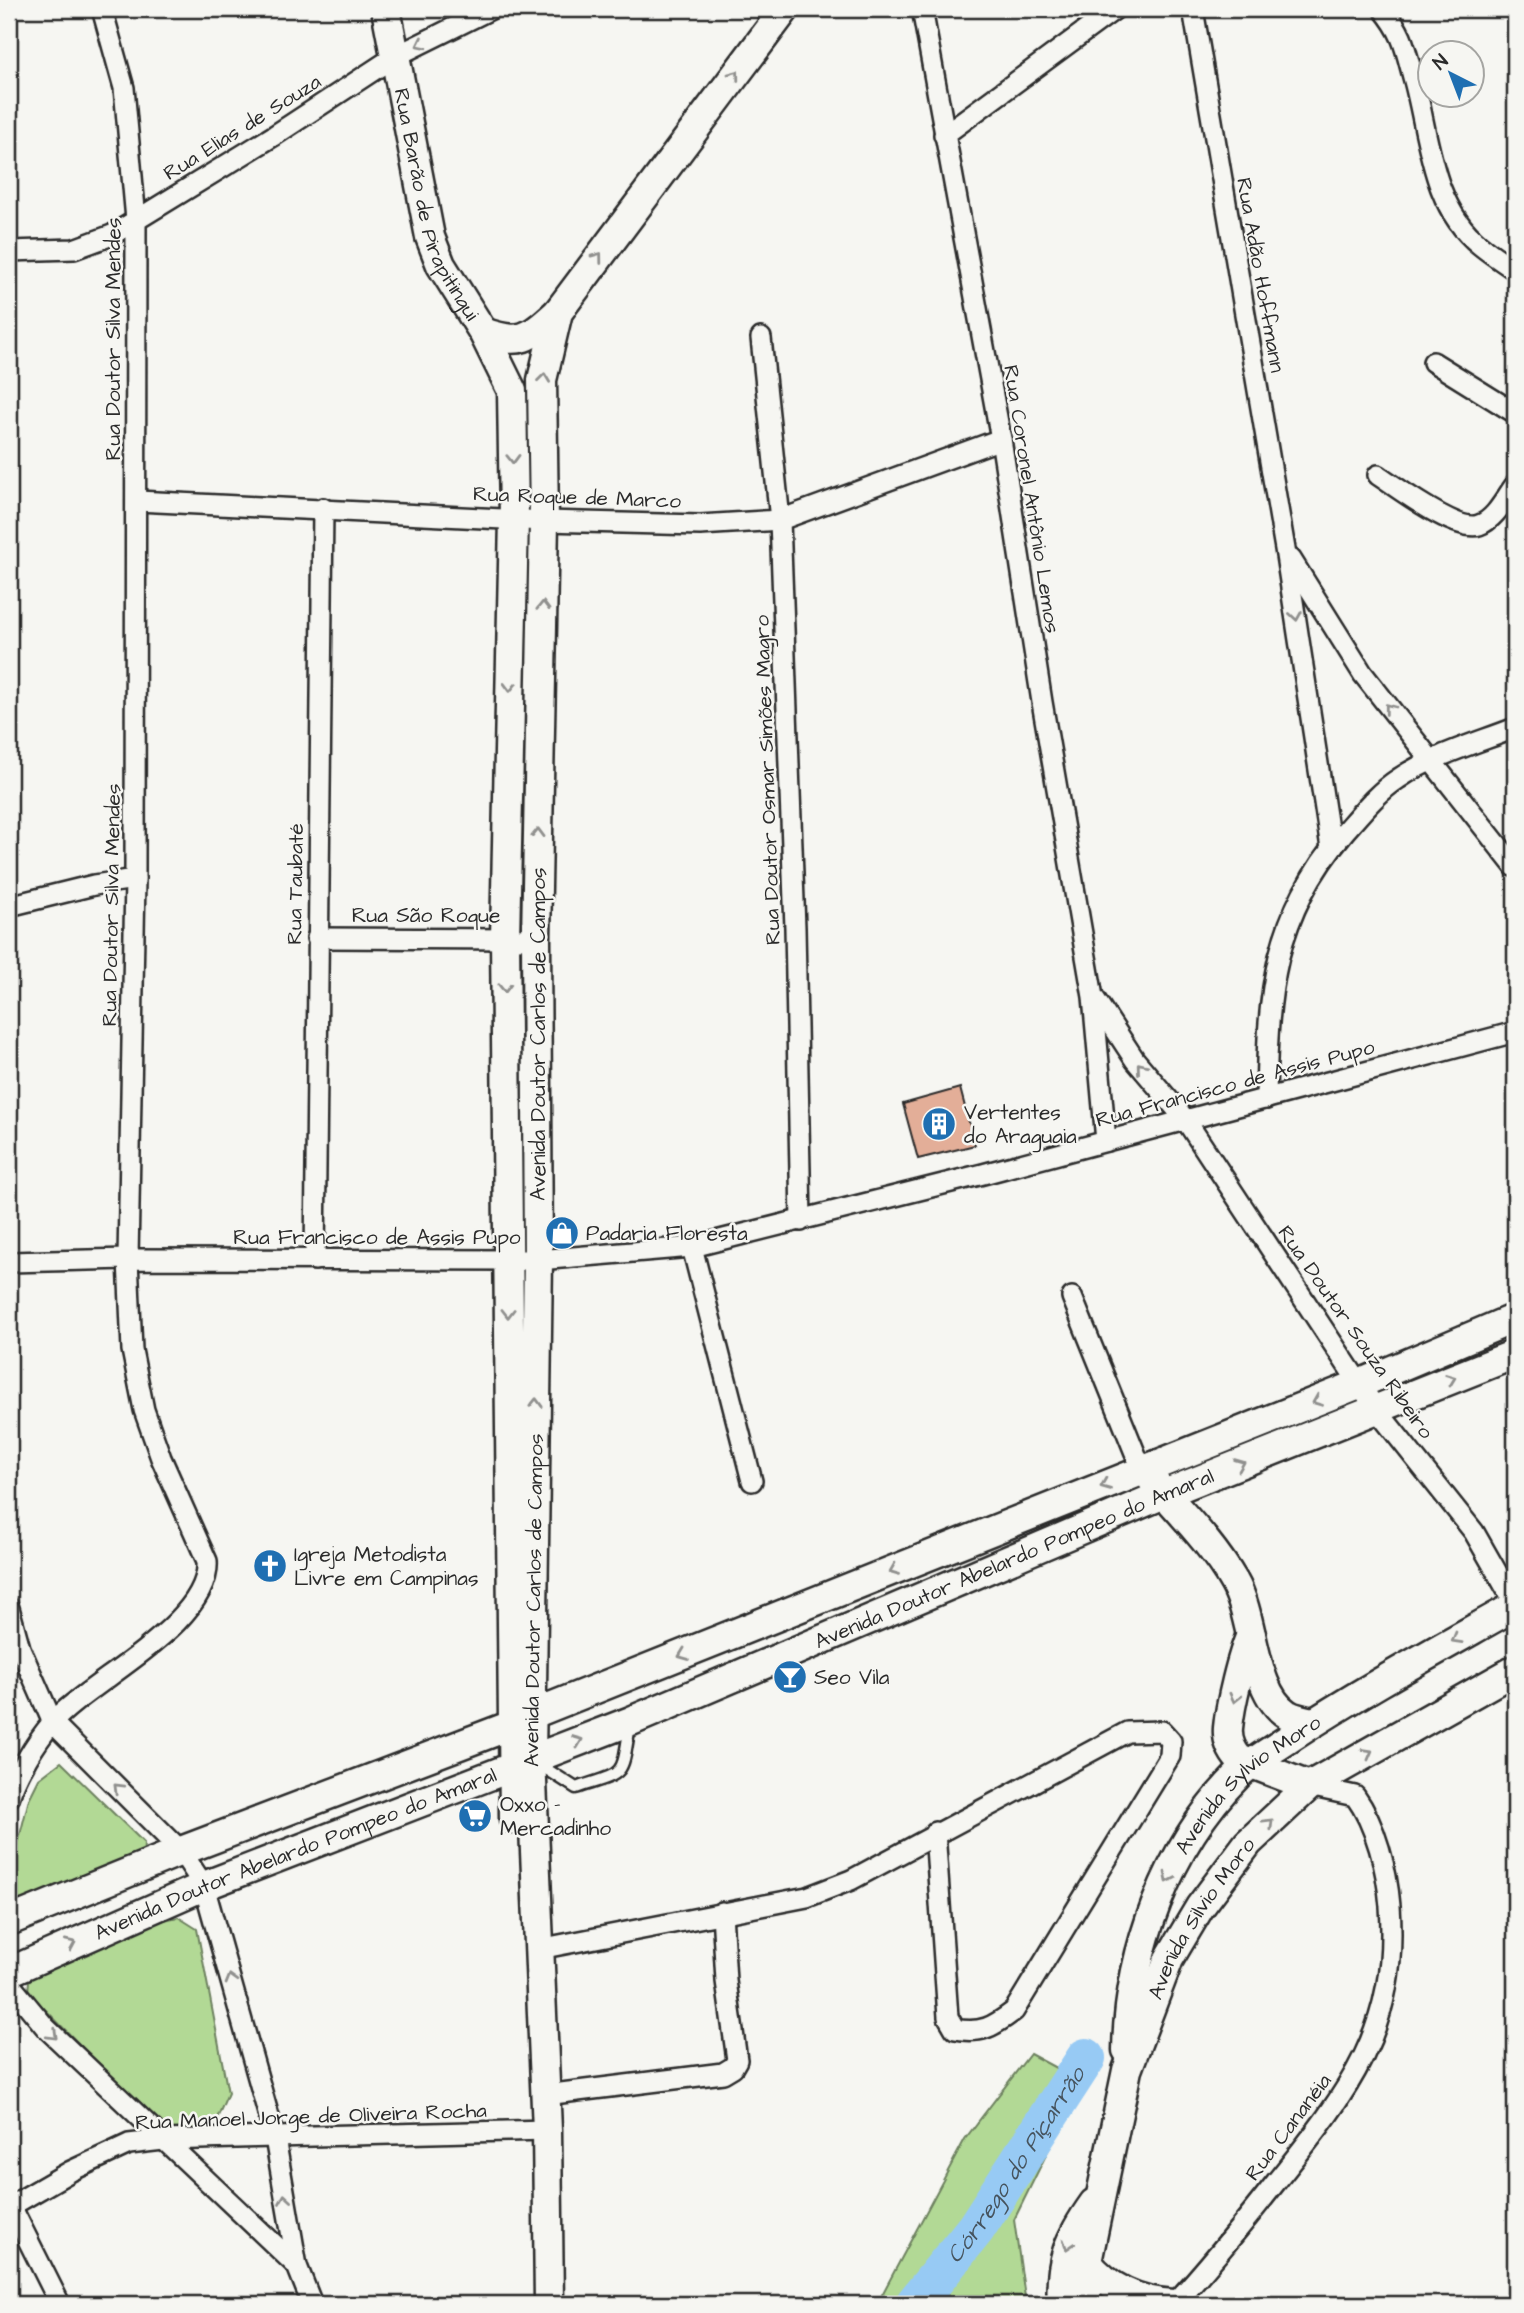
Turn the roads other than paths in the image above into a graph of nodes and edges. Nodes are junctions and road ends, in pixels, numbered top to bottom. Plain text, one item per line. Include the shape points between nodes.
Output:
1 (102, 9) edge
2 (386, 9) edge
3 (491, 9) edge
4 (785, 9) edge
5 (922, 9) edge
6 (1115, 9) edge
7 (1193, 9) edge
8 (1383, 9) edge
9 (394, 57) junction
10 (944, 135) junction
11 (136, 220) junction
12 (9, 251) edge
13 (1515, 270) edge
14 (558, 312) junction
15 (483, 332) junction
16 (761, 338) dead end
17 (1433, 362) dead end
18 (512, 391) joint
19 (1515, 413) edge
20 (1001, 439) junction
21 (1378, 475) dead end
22 (1515, 485) edge
23 (137, 501) junction
24 (323, 508) junction
25 (514, 518) junction
26 (544, 520) junction
27 (780, 520) junction
28 (1285, 549) junction
29 (1515, 728) edge
30 (1434, 760) junction
31 (1331, 848) junction
32 (1515, 867) edge
33 (135, 879) junction
34 (9, 906) edge
35 (317, 938) junction
36 (505, 938) junction
37 (536, 939) junction
38 (1093, 997) junction
39 (1515, 1032) edge
40 (1266, 1099) junction
41 (1185, 1119) junction
42 (1106, 1141) junction
43 (801, 1221) junction
44 (692, 1247) junction
45 (508, 1258) junction
46 (128, 1259) junction
47 (315, 1260) junction
48 (538, 1260) junction
49 (9, 1262) edge
50 (1072, 1297) dead end
51 (1515, 1318) edge
52 (1515, 1354) edge
53 (1359, 1384) junction
54 (1376, 1409) junction
55 (1142, 1469) junction
56 (752, 1481) dead end
57 (1164, 1494) junction
58 (1515, 1605) edge
59 (9, 1608) edge
60 (799, 1609) junction
61 (1252, 1632) junction
62 (811, 1646) junction
63 (1515, 1670) edge
64 (522, 1720) junction
65 (631, 1721) junction
66 (1313, 1722) junction
67 (53, 1723) junction
68 (521, 1762) junction
69 (1251, 1763) junction
70 (1309, 1786) junction
71 (9, 1798) edge
72 (935, 1832) junction
73 (181, 1851) junction
74 (204, 1885) junction
75 (722, 1912) junction
76 (9, 1921) edge
77 (539, 1949) junction
78 (9, 1972) edge
79 (9, 1983) edge
80 (1127, 2070) junction
81 (545, 2095) junction
82 (539, 2130) junction
83 (275, 2138) junction
84 (163, 2140) junction
85 (1100, 2195) junction
86 (10, 2206) edge
87 (1087, 2262) junction
88 (297, 2266) junction
89 (60, 2304) edge
90 (312, 2304) edge
91 (533, 2304) edge
92 (549, 2304) edge
93 (1062, 2304) edge
94 (1087, 2304) edge
95 (1174, 2304) edge

1 - 11 street, Rua Doutor Silva Mendes via 124,88
2 - 9 main road, Rua Barão de Pirapitingui
3 -> 9 street, Rua Elias de Souza
14 -> 4 main road, Avenida Doutor Carlos de Campos
5 - 10 street, Rua Coronel Antônio Lemos
6 - 10 street
7 - 28 street, Rua Adão Hoffmann
8 - 13 street via 1400,29 1431,161 1449,207 1477,244
9 - 11 street, Rua Elias de Souza
9 - 15 main road, Rua Barão de Pirapitingui via 430,237 440,265
10 - 20 street, Rua Coronel Antônio Lemos
11 - 12 street, Rua Elias de Souza via 74,250
11 - 23 street, Rua Doutor Silva Mendes
14 - 15 main road via 524,339 509,342
26 -> 14 main road, Avenida Doutor Carlos de Campos via 542,380
15 - 18 main road, Rua Barão de Pirapitingui
16 - 27 street, Rua Doutor Osmar Simões Magro
17 - 19 street
18 -> 25 main road, Avenida Doutor Carlos de Campos
20 - 27 street, Rua Roque de Marco
20 - 38 street, Rua Coronel Antônio Lemos
21 - 22 street via 1461,526 1478,526 1492,517
23 - 24 street, Rua Roque de Marco
23 - 33 street, Rua Doutor Silva Mendes
24 - 25 street, Rua Roque de Marco
24 - 35 street, Rua Taubaté
25 - 26 street, Rua Roque de Marco
25 -> 36 main road, Avenida Doutor Carlos de Campos
26 - 27 street, Rua Roque de Marco via 700,525
37 -> 26 main road, Avenida Doutor Carlos de Campos
27 - 43 street, Rua Doutor Osmar Simões Magro
30 -> 28 street, Rua Adão Hoffmann via 1363,674
28 -> 31 street, Rua Adão Hoffmann
29 - 30 street
30 - 31 street via 1398,779
30 - 32 street, Rua Adão Hoffmann
31 - 40 street via 1306,887 1275,963 1268,1013
33 - 34 street
33 - 46 street, Rua Doutor Silva Mendes
35 - 36 street, Rua São Roque
35 - 47 street, Rua Taubaté
36 - 37 street, Rua São Roque
36 -> 45 main road, Avenida Doutor Carlos de Campos
37 - 48 main road, Avenida Doutor Carlos de Campos
41 -> 38 street, Rua Coronel Antônio Lemos via 1135,1060
38 - 42 street, Rua Coronel Antônio Lemos
39 - 40 street, Rua Francisco de Assis Pupo
40 - 41 street, Rua Francisco de Assis Pupo
41 - 42 street, Rua Francisco de Assis Pupo
41 - 53 street, Rua Doutor Souza Ribeiro
42 - 43 street, Rua Francisco de Assis Pupo
43 - 44 street, Rua Francisco de Assis Pupo
44 - 48 street, Rua Francisco de Assis Pupo
44 - 56 street
45 - 47 street, Rua Francisco de Assis Pupo
45 - 48 street, Rua Francisco de Assis Pupo
45 -> 64 main road, Avenida Doutor Carlos de Campos
46 - 47 street, Rua Francisco de Assis Pupo
46 - 49 street, Rua Francisco de Assis Pupo
46 - 67 street, Rua Doutor Silva Mendes via 132,1350 144,1410 207,1560 208,1574 197,1600 137,1657
64 -> 48 main road, Avenida Doutor Carlos de Campos
50 - 55 street
51 - 53 main road, Avenida Doutor Abelardo Pompeo do Amaral
54 -> 52 main road, Avenida Doutor Abelardo Pompeo do Amaral
53 - 54 street, Rua Doutor Souza Ribeiro
53 -> 55 main road, Avenida Doutor Abelardo Pompeo do Amaral
57 -> 54 main road, Avenida Doutor Abelardo Pompeo do Amaral
54 - 58 street, Rua Doutor Souza Ribeiro via 1475,1532
55 - 57 main road
55 -> 60 main road, Avenida Doutor Abelardo Pompeo do Amaral
57 - 61 main road via 1234,1582
57 - 62 main road, Avenida Doutor Abelardo Pompeo do Amaral
58 -> 66 main road, Avenida Sylvio Moro
59 - 67 street via 20,1648
60 - 62 main road
60 -> 64 main road, Avenida Doutor Abelardo Pompeo do Amaral
61 - 66 main road via 1263,1679 1274,1702 1288,1716
61 -> 69 main road via 1227,1729 1231,1750
62 - 65 main road, Avenida Doutor Abelardo Pompeo do Amaral
70 -> 63 main road, Avenida Silvio Moro
64 - 68 main road, Avenida Doutor Carlos de Campos
64 - 73 main road, Avenida Doutor Abelardo Pompeo do Amaral
68 -> 65 main road, Avenida Doutor Abelardo Pompeo do Amaral
65 - 68 lane via 623,1768 617,1774 576,1788
66 - 69 main road, Avenida Sylvio Moro
67 - 71 street, Rua Doutor Silva Mendes via 14,1782
73 -> 67 street
68 - 74 main road, Avenida Doutor Abelardo Pompeo do Amaral
68 - 77 main road, Avenida Doutor Carlos de Campos
68 - 82 main road, Avenida Doutor Carlos de Campos
69 - 70 main road
69 -> 80 main road, Avenida Sylvio Moro via 1212,1804 1185,1846 1149,1921 1128,2006
80 -> 70 main road, Avenida Silvio Moro via 1169,1959 1200,1907 1248,1843
70 - 95 street, Rua Cananéia via 1355,1796 1365,1810 1389,1891 1390,1973 1363,2062 1336,2107
72 - 72 street via 947,2017 955,2029 975,2033 1014,2011 1170,1756 1171,1741 1163,1731 1127,1732
72 - 75 street via 851,1880 807,1897
73 - 74 street
73 - 76 main road, Avenida Doutor Abelardo Pompeo do Amaral
78 -> 74 main road, Avenida Doutor Abelardo Pompeo do Amaral
83 -> 74 street
75 - 77 street
75 - 81 street via 737,2060 733,2067 710,2075
77 - 81 main road, Avenida Doutor Carlos de Campos
79 -> 84 street via 46,2028
80 - 85 main road, Avenida Silvio Moro
81 - 82 main road, Avenida Doutor Carlos de Campos
82 - 83 street, Rua Manoel Jorge de Oliveira Rocha
82 - 91 main road, Avenida Doutor Carlos de Campos
82 - 92 main road, Avenida Doutor Carlos de Campos
83 - 84 street, Rua Manoel Jorge de Oliveira Rocha
88 -> 83 street
84 - 86 street, Rua Manoel Jorge de Oliveira Rocha via 129,2144
84 - 88 street
85 - 87 main road, Avenida Silvio Moro
85 -> 93 main road via 1072,2234 1063,2263
86 - 89 street
87 - 94 main road, Avenida Silvio Moro
87 - 95 main road via 1120,2290 1152,2302
88 - 90 street

